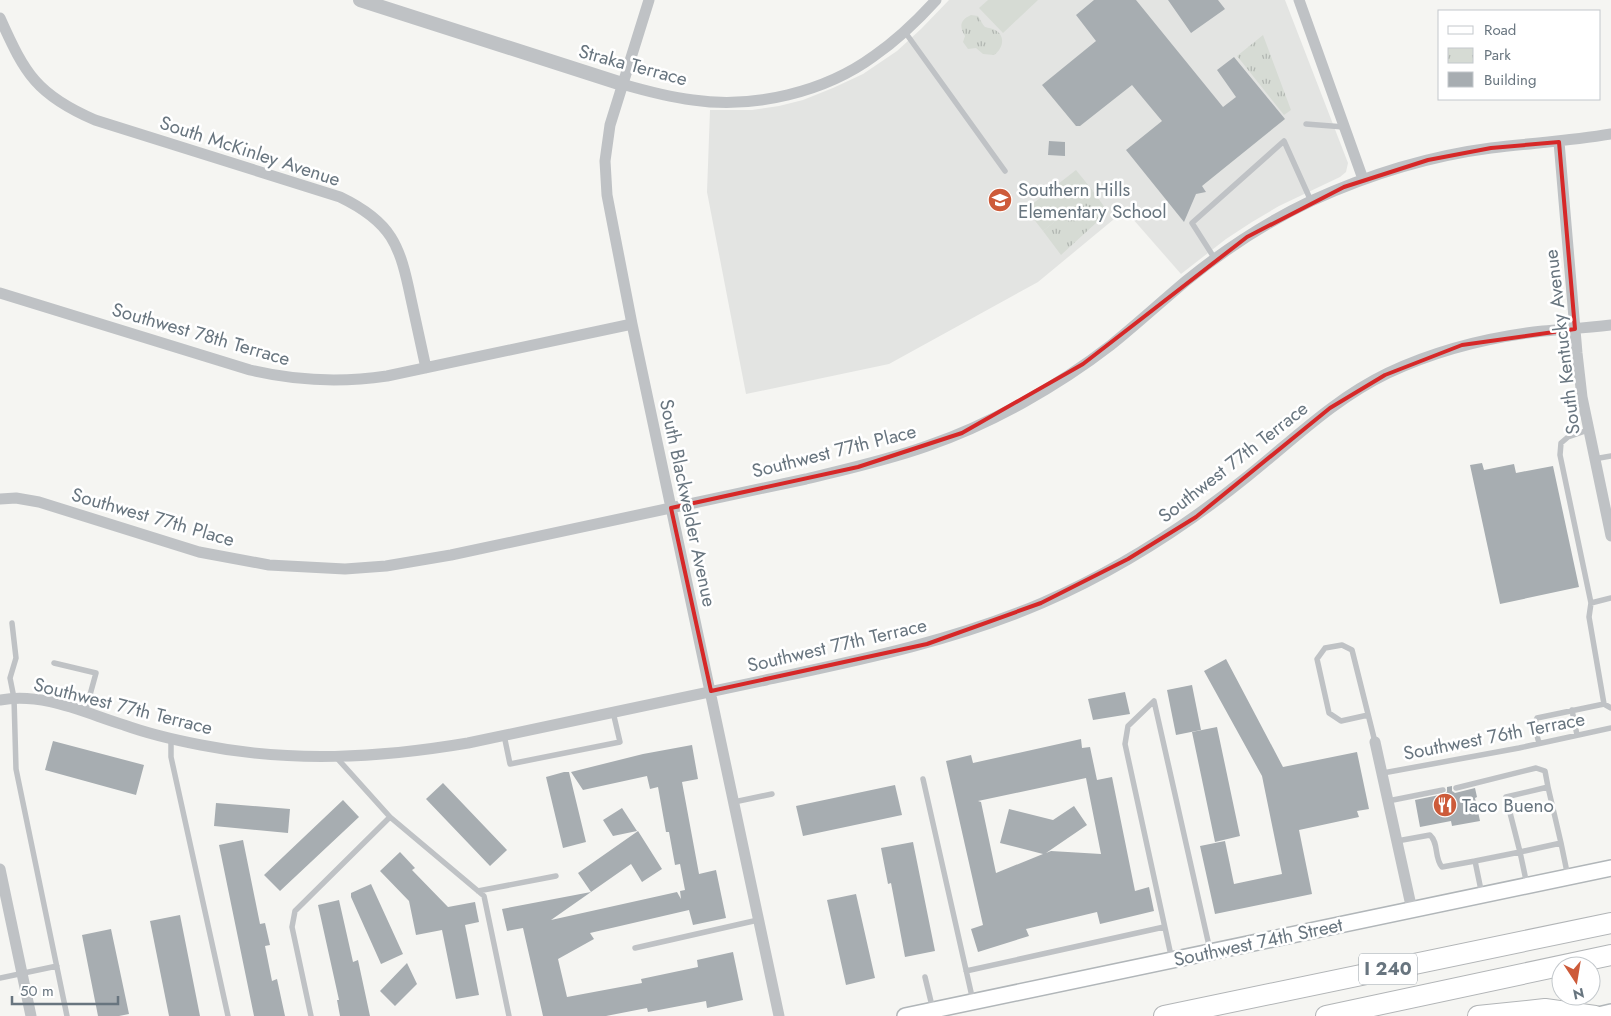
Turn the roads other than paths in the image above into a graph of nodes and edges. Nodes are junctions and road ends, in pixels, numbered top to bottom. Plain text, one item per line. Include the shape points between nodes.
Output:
1 (360, 0) edge
2 (649, 0) edge
3 (936, 0) edge
4 (1303, 1) edge
5 (0, 18) edge
6 (905, 32) junction
7 (622, 84) junction
8 (1306, 124) dead end
9 (1344, 128) junction
10 (1611, 134) edge
11 (1559, 142) junction
12 (1005, 171) dead end
13 (1364, 179) junction
14 (1311, 201) junction
15 (1215, 259) junction
16 (0, 293) edge
17 (632, 324) junction
18 (1611, 325) edge
19 (1575, 329) junction
20 (426, 368) junction
21 (1588, 430) junction
22 (1611, 456) edge
23 (1594, 459) junction
24 (0, 499) edge
25 (671, 508) junction
26 (1611, 536) edge
27 (1611, 598) edge
28 (1590, 603) junction
29 (12, 623) dead end
30 (54, 663) dead end
31 (711, 691) junction
32 (14, 698) junction
33 (0, 700) edge
34 (1604, 704) junction
35 (1611, 708) edge
36 (1572, 710) junction
37 (613, 712) junction
38 (85, 713) junction
39 (1368, 715) junction
40 (1611, 728) edge
41 (504, 735) junction
42 (1577, 735) junction
43 (171, 738) junction
44 (1375, 742) joint
45 (1539, 744) junction
46 (336, 757) junction
47 (1383, 773) junction
48 (923, 779) dead end
49 (1548, 787) junction
50 (1456, 788) dead end
51 (1443, 790) dead end
52 (772, 794) dead end
53 (1388, 801) junction
54 (734, 802) junction
55 (390, 817) junction
56 (1397, 841) junction
57 (1561, 843) junction
58 (1520, 852) junction
59 (1476, 861) junction
60 (1611, 868) edge
61 (1, 875) edge
62 (556, 876) dead end
63 (1568, 877) junction
64 (1527, 885) junction
65 (478, 891) junction
66 (1482, 895) junction
67 (1412, 910) junction
68 (758, 920) junction
69 (1611, 923) edge
70 (1164, 927) junction
71 (635, 948) dead end
72 (1211, 952) junction
73 (1611, 955) edge
74 (1172, 960) junction
75 (57, 966) junction
76 (966, 971) junction
77 (22, 974) junction
78 (925, 977) dead end
79 (0, 978) edge
80 (973, 1002) junction
81 (933, 1010) junction
82 (1611, 1012) edge
83 (1329, 1015) edge
84 (31, 1016) edge
85 (67, 1016) edge
86 (228, 1016) edge
87 (311, 1016) edge
88 (509, 1016) edge
89 (779, 1016) edge
90 (905, 1016) edge
91 (1164, 1016) edge
92 (1353, 1016) edge
93 (1478, 1016) edge
94 (1595, 1016) edge

1 - 7 street, Straka Terrace
2 - 7 street, South Blackwelder Avenue
3 - 6 street, Straka Terrace
4 - 9 street
5 - 20 street, South McKinley Avenue via 30,76 55,100 73,111 340,197 377,220 393,238 403,262
6 - 7 street, Straka Terrace via 846,73 774,97 736,101 694,100
6 - 12 lane
7 - 17 street, South Blackwelder Avenue via 610,124 605,182
8 - 9 lane
9 - 13 street
10 - 11 street, Southwest 77th Place
11 - 13 street, Southwest 77th Place via 1490,148 1428,160
11 - 19 street, South Kentucky Avenue
13 - 14 street, Southwest 77th Place
14 - 15 street, Southwest 77th Place
14 - 15 lane via 1284,141 1192,223
15 - 25 street, Southwest 77th Place via 1111,345 1022,402 962,433 858,467
16 - 20 street, Southwest 78th Terrace via 279,377 360,380
17 - 20 street, Southwest 78th Terrace
17 - 25 street, South Blackwelder Avenue
18 - 19 street, Southwest 77th Terrace
19 - 21 street, South Kentucky Avenue
19 - 31 street, Southwest 77th Terrace via 1507,336 1462,345 1378,378 1330,408 1196,517 1128,559 1041,603 927,644
21 - 23 street, South Kentucky Avenue
21 - 28 lane via 1561,443 1560,455
22 - 23 lane
23 - 26 street, South Kentucky Avenue
24 - 25 street, Southwest 77th Place via 38,502 199,552 269,565 325,569 416,562
25 - 31 street, South Blackwelder Avenue
27 - 28 lane
28 - 34 lane via 1589,617
29 - 32 lane via 16,658 10,678
30 - 38 lane via 96,673
31 - 37 street, Southwest 77th Terrace
31 - 54 street, South Blackwelder Avenue
32 - 33 street, Southwest 77th Terrace
32 - 38 street, Southwest 77th Terrace via 49,701
32 - 75 lane via 16,769
34 - 35 lane
34 - 36 lane
36 - 42 lane
36 - 45 lane via 1537,718 1534,725
37 - 41 street, Southwest 77th Terrace
37 - 41 lane via 620,742 510,764
38 - 43 street, Southwest 77th Terrace
39 - 39 lane via 1352,650 1342,645 1325,648 1317,659 1329,713 1341,720
39 - 44 lane
40 - 42 lane, Southwest 76th Terrace
41 - 46 street, Southwest 77th Terrace via 412,752
42 - 45 lane, Southwest 76th Terrace
43 - 46 street, Southwest 77th Terrace via 235,751
43 - 86 lane via 171,757
44 - 47 street
45 - 47 lane, Southwest 76th Terrace
46 - 55 lane
47 - 53 street
48 - 76 lane
49 - 50 lane via 1545,771 1536,768
49 - 57 lane
49 - 58 lane via 1506,796
51 - 53 lane
52 - 54 lane
53 - 56 street
54 - 68 street, South Blackwelder Avenue
55 - 65 lane
55 - 87 lane via 295,911 292,927
56 - 59 lane via 1430,835 1442,867
56 - 67 street
57 - 58 lane
57 - 63 lane
58 - 59 lane
58 - 64 lane
59 - 66 lane
60 - 63 main road, Southwest 74th Street
61 - 77 street
62 - 65 lane
63 - 64 main road, Southwest 74th Street
64 - 66 main road, Southwest 74th Street
65 - 88 lane via 484,896
66 - 67 main road, Southwest 74th Street
67 - 72 main road, Southwest 74th Street
68 - 71 lane
68 - 89 street, South Blackwelder Avenue
69 - 91 highway, I 240
70 - 72 lane via 1125,744 1128,726 1154,701
70 - 74 lane
70 - 76 lane
72 - 74 main road, Southwest 74th Street
73 - 83 highway, I 240
74 - 80 main road, Southwest 74th Street
75 - 77 lane
75 - 85 lane
76 - 80 lane
77 - 79 lane
77 - 84 street
78 - 81 lane
80 - 81 main road, Southwest 74th Street
81 - 90 main road, Southwest 74th Street
82 - 94 main road
83 - 92 highway
93 - 94 highway via 1544,1009

